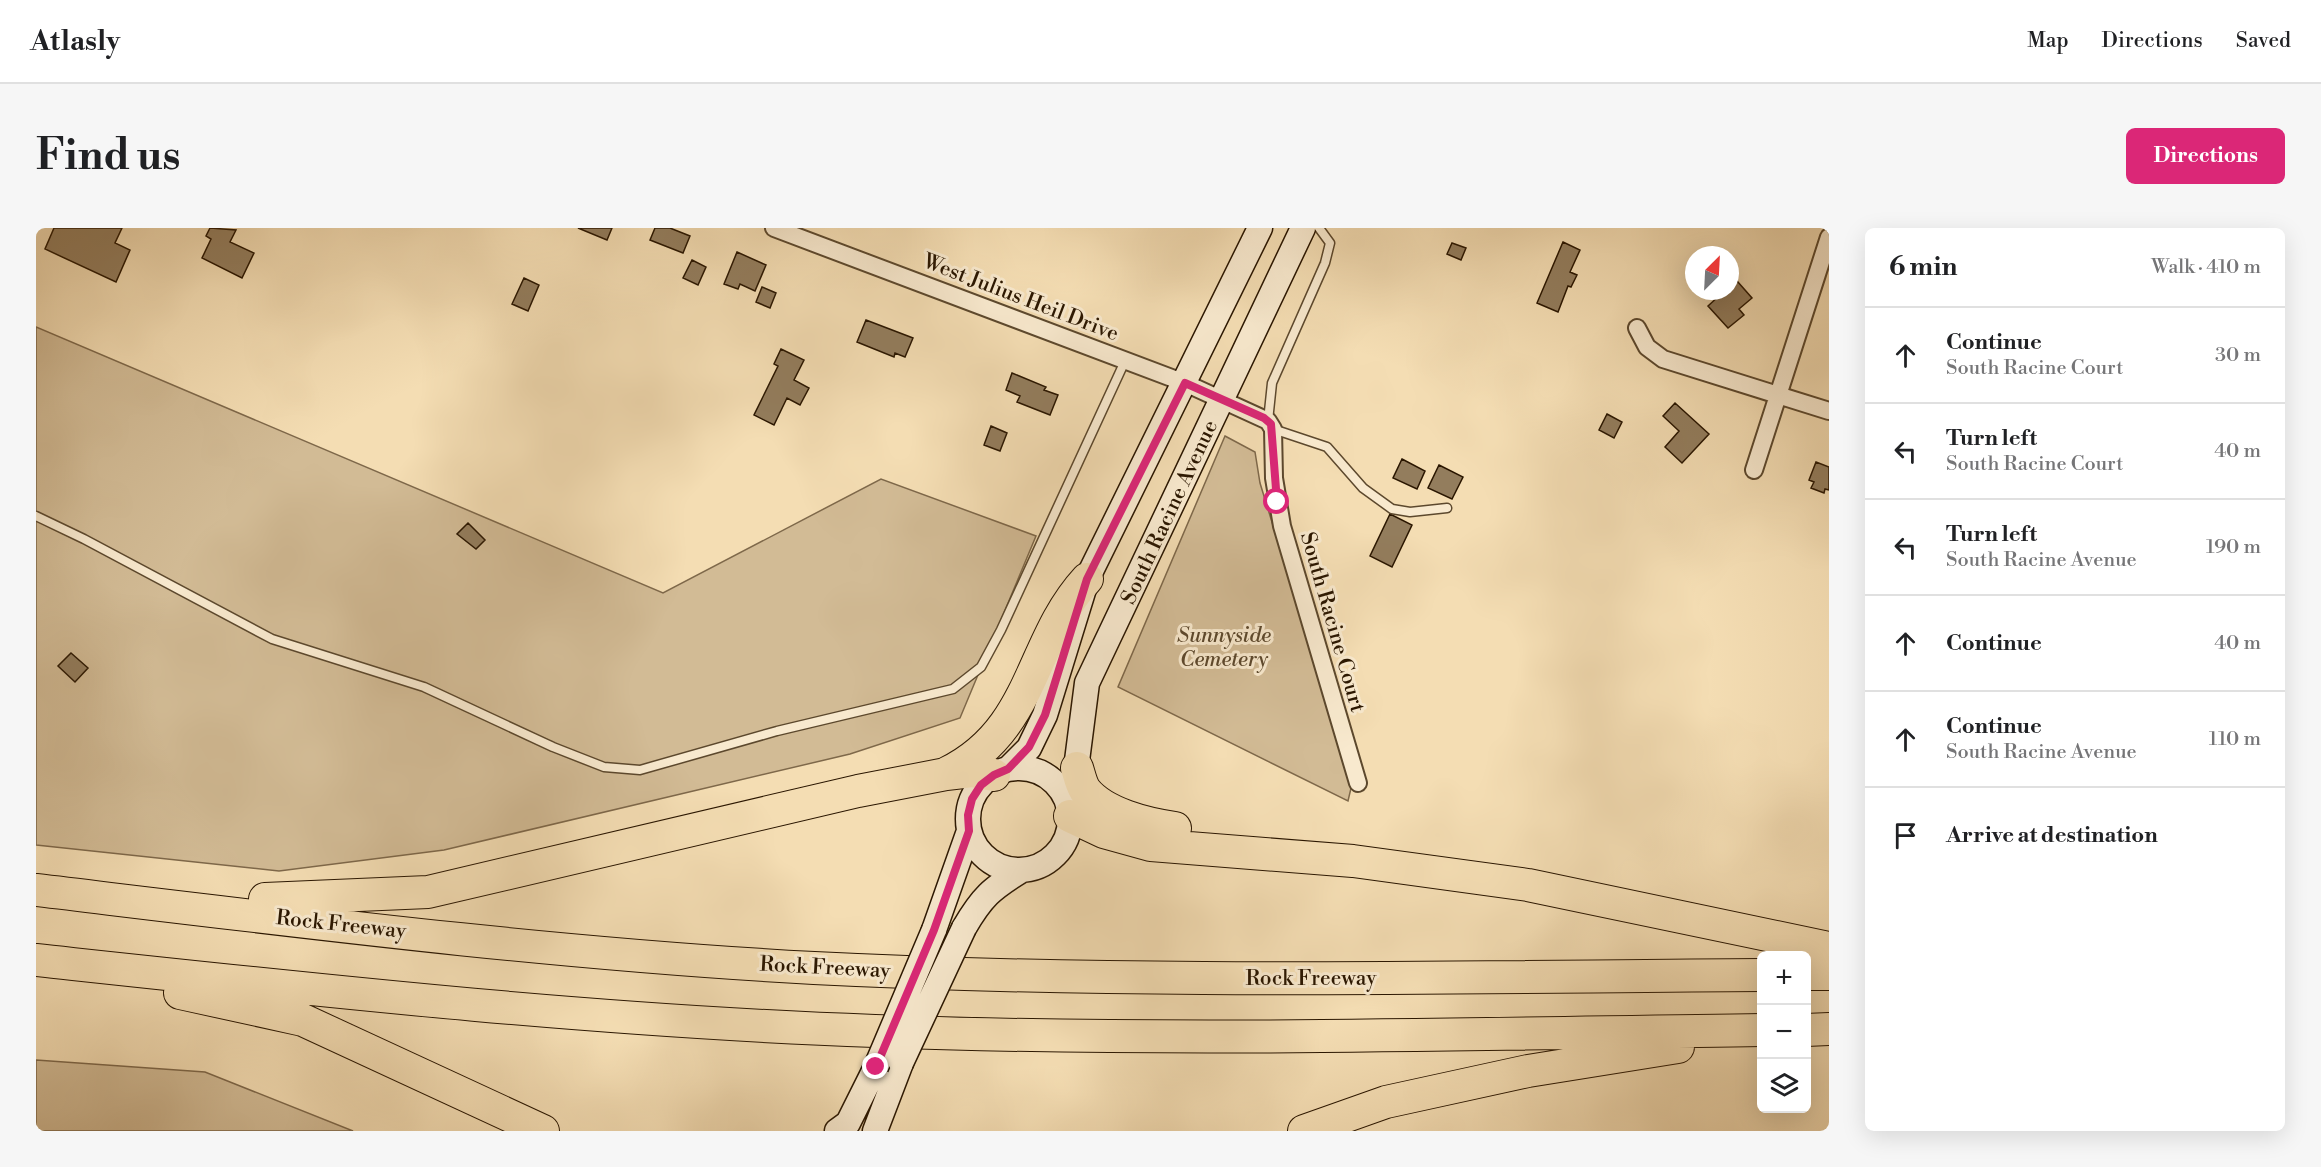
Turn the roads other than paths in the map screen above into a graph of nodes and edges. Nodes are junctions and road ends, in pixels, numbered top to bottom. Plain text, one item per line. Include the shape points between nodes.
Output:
1 (774, 228) edge
2 (1260, 228) edge
3 (1303, 228) edge
4 (1319, 228) edge
5 (1829, 237) edge
6 (1637, 328) dead end
7 (1125, 360) junction
8 (1185, 383) junction
9 (1780, 395) junction
10 (1222, 399) junction
11 (1829, 411) edge
12 (1270, 425) junction
13 (1754, 470) dead end
14 (1446, 508) dead end
15 (36, 516) edge
16 (1087, 579) junction
17 (1077, 768) junction
18 (1001, 772) junction
19 (946, 774) junction
20 (1358, 783) dead end
21 (1070, 812) junction
22 (969, 831) junction
23 (1353, 861) junction
24 (1022, 870) junction
25 (38, 890) edge
26 (1829, 948) edge
27 (36, 960) edge
28 (1811, 974) edge
29 (1829, 974) edge
30 (1757, 975) edge
31 (1811, 1029) edge
32 (1829, 1029) edge
33 (1757, 1032) edge
34 (1757, 1033) edge
35 (488, 1104) junction
36 (543, 1131) edge
37 (558, 1131) edge
38 (837, 1131) edge
39 (875, 1131) edge
40 (1304, 1131) edge

1 - 7 street, West Julius Heil Drive
2 - 8 main road, South Racine Avenue
3 - 10 main road, South Racine Avenue
4 - 12 lane via 1330,243 1325,263 1272,383
5 - 9 street
6 - 9 street via 1647,347 1663,359
7 - 8 street, West Julius Heil Drive
7 - 15 lane via 981,667 953,688 777,731 640,770 604,767 424,687 272,639
8 - 10 street
8 - 16 main road, South Racine Avenue
9 - 11 street
9 - 13 street
10 - 12 street
10 - 17 main road, South Racine Avenue via 1087,683
12 - 14 lane via 1327,447 1363,488 1392,509 1410,512
12 - 20 street, South Racine Court via 1282,526
16 - 18 main road, South Racine Avenue via 1045,715 1029,747
16 - 19 highway via 1071,596 1026,692 1007,723 985,750
17 - 21 main road, South Racine Avenue
17 - 23 highway via 1085,789 1109,808 1158,826
18 - 19 highway
18 - 21 main road via 1021,768 1046,776 1056,784
18 - 22 main road via 981,785 972,799
19 - 25 highway via 428,892 283,900
21 - 23 highway via 1104,832 1150,845
21 - 24 main road via 1066,840 1052,859
22 - 24 main road via 988,860 1004,868
22 - 38 main road, bridge via 934,930 876,1067 848,1123
23 - 26 highway via 1528,885
24 - 39 main road, bridge via 979,901 902,1063
25 - 30 highway, Rock Freeway via 593,953 814,968 1099,978
27 - 33 highway via 536,1011 864,1031 1154,1037
27 - 35 highway via 303,1020
28 - 29 highway
31 - 32 highway
34 - 40 highway via 1528,1071 1386,1102
35 - 36 highway
35 - 37 highway

